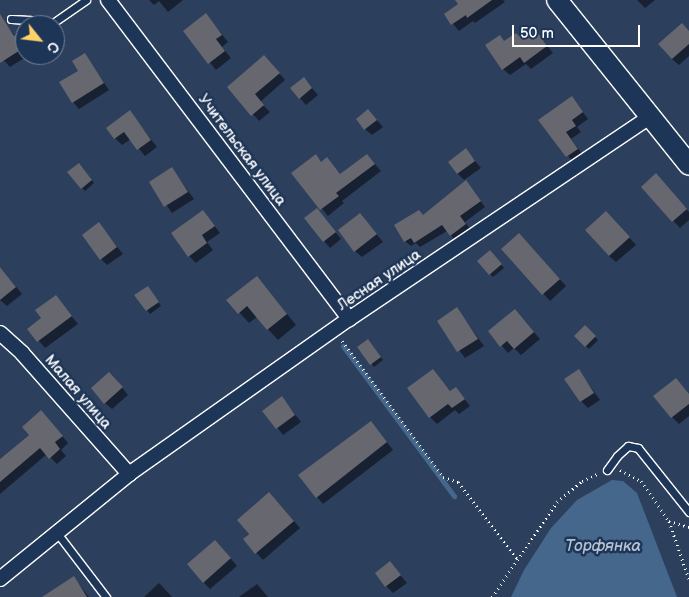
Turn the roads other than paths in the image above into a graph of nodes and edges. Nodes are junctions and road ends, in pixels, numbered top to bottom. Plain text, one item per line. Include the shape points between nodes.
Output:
1 (86, 0) edge
2 (108, 0) edge
3 (557, 0) edge
4 (64, 15) edge
5 (11, 20) dead end
6 (15, 20) edge
7 (650, 117) junction
8 (689, 165) edge
9 (349, 319) junction
10 (0, 333) edge
11 (607, 470) road end
12 (129, 474) junction
13 (689, 512) edge
14 (57, 533) junction
15 (0, 579) edge
16 (106, 597) edge

1 - 4 lane
2 - 9 street, Учительская улица
3 - 7 main road
5 - 6 lane
7 - 8 main road
7 - 9 street, Лесная улица
9 - 12 street, Лесная улица
10 - 12 street, Малая улица via 22,353
11 - 13 lane via 628,446 638,448
12 - 14 street, Лесная улица
14 - 15 street, Лесная улица
14 - 16 lane

